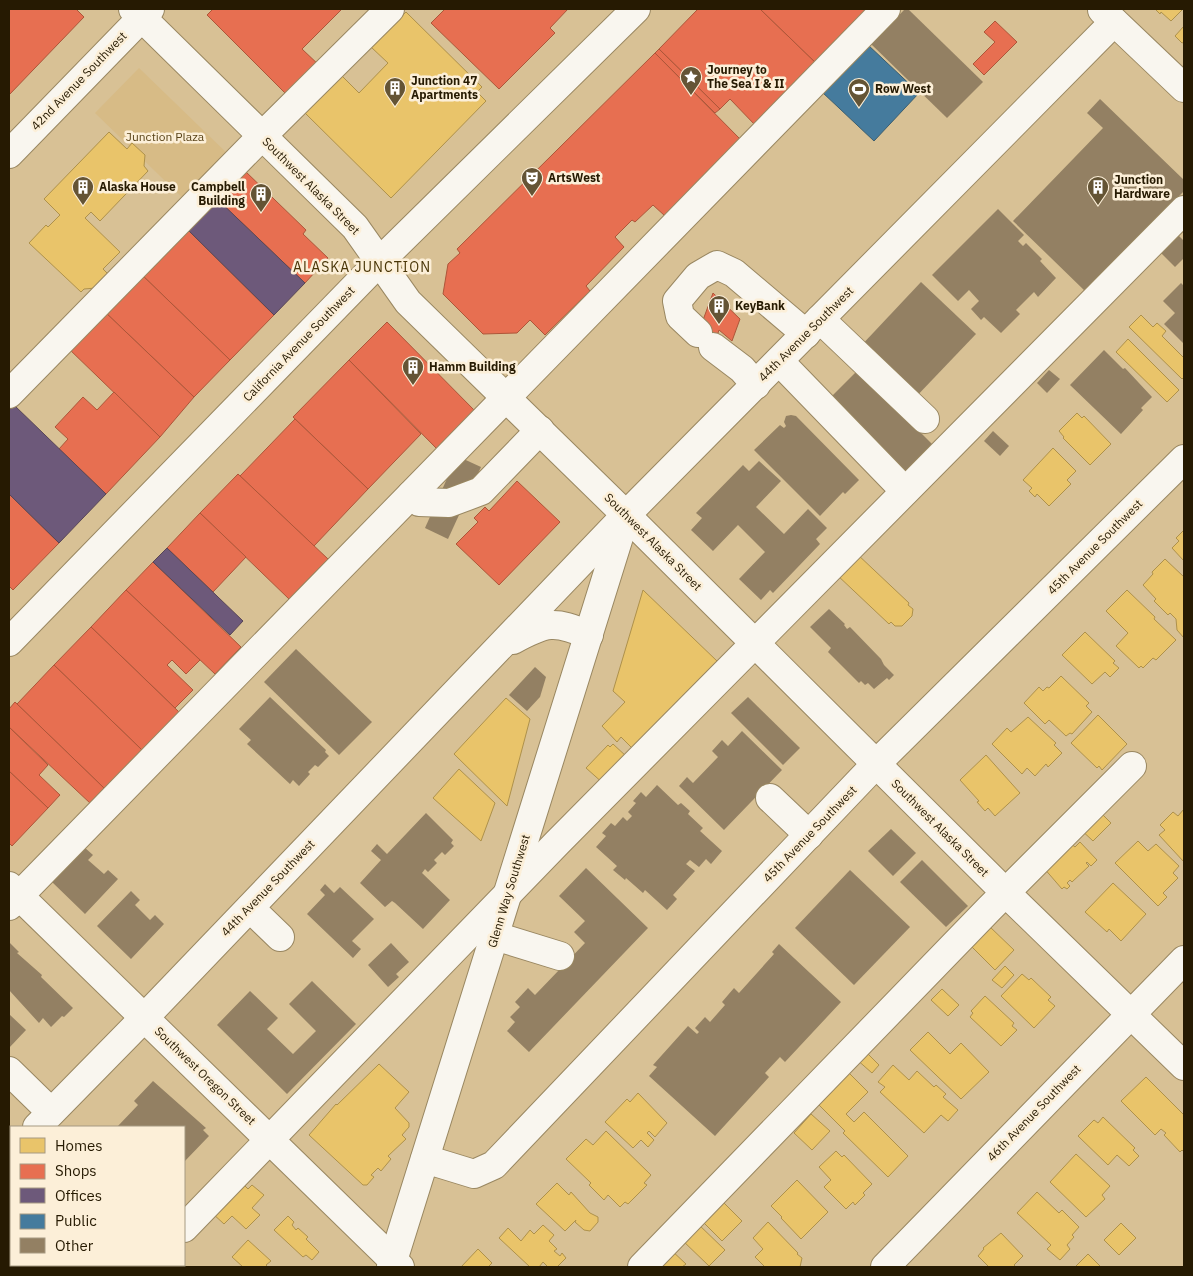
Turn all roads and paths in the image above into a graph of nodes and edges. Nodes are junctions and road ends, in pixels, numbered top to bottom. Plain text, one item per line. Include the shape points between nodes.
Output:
1 (390, 9) edge
2 (636, 9) edge
3 (886, 9) edge
4 (142, 12) edge
5 (1108, 16) edge
6 (1184, 88) edge
7 (262, 136) junction
8 (9, 154) edge
9 (1184, 210) edge
10 (380, 261) junction
11 (821, 311) junction
12 (779, 361) junction
13 (756, 385) junction
14 (9, 394) edge
15 (506, 398) junction
16 (925, 419) dead end
17 (540, 430) junction
18 (1184, 459) edge
19 (905, 491) junction
20 (411, 495) junction
21 (626, 515) junction
22 (589, 636) junction
23 (9, 642) edge
24 (755, 642) junction
25 (499, 648) junction
26 (876, 764) junction
27 (1132, 766) dead end
28 (770, 798) dead end
29 (809, 835) junction
30 (508, 892) junction
31 (1006, 892) junction
32 (12, 896) edge
33 (250, 908) junction
34 (495, 936) junction
35 (280, 937) dead end
36 (560, 956) dead end
37 (1184, 960) edge
38 (1130, 1014) junction
39 (144, 1018) junction
40 (1184, 1066) edge
41 (9, 1071) edge
42 (44, 1120) edge
43 (269, 1139) junction
44 (425, 1159) junction
45 (185, 1227) edge
46 (395, 1265) edge
47 (642, 1267) edge
48 (885, 1267) edge

1 - 7 street
2 - 10 street, California Avenue Southwest
3 - 15 street
4 - 7 street, Southwest Alaska Street
4 - 8 street, 42nd Avenue Southwest
5 - 6 street
5 - 11 street, 44th Avenue Southwest via 868,256
7 - 10 street, Southwest Alaska Street via 354,227
7 - 14 street
9 - 19 street
10 - 15 street, Southwest Alaska Street via 408,302
10 - 23 street, California Avenue Southwest
11 - 12 street, 44th Avenue Southwest
11 - 13 street via 717,265 698,276 677,301 680,316
11 - 16 street
12 - 13 street, 44th Avenue Southwest
12 - 19 street
13 - 21 street, 44th Avenue Southwest
15 - 17 street, Southwest Alaska Street
15 - 20 street
17 - 20 street via 481,490 448,503 419,502
17 - 21 street, Southwest Alaska Street
18 - 26 street, 45th Avenue Southwest
19 - 24 street
20 - 32 street
21 - 22 street, Glenn Way Southwest
21 - 24 street, Southwest Alaska Street
21 - 25 street, 44th Avenue Southwest
22 - 25 street, 44th Avenue Southwest via 570,627 545,625
22 - 30 street, Glenn Way Southwest
24 - 26 street, Southwest Alaska Street
24 - 30 street
25 - 33 street, 44th Avenue Southwest
26 - 29 street, 45th Avenue Southwest
26 - 31 street, Southwest Alaska Street
27 - 31 street
28 - 29 street
29 - 44 street, 45th Avenue Southwest via 494,1165 474,1174
30 - 34 street, Glenn Way Southwest
30 - 43 street
31 - 38 street, Southwest Alaska Street
31 - 47 street
32 - 39 street, Southwest Oregon Street
33 - 35 street
33 - 39 street, 44th Avenue Southwest
34 - 36 street
34 - 44 street, Glenn Way Southwest
37 - 38 street, 46th Avenue Southwest
38 - 40 street, Southwest Alaska Street
38 - 48 street, 46th Avenue Southwest
39 - 42 street, 44th Avenue Southwest
39 - 43 street, Southwest Oregon Street
41 - 42 street
43 - 45 street
43 - 46 street, Southwest Oregon Street
44 - 46 street, Glenn Way Southwest

